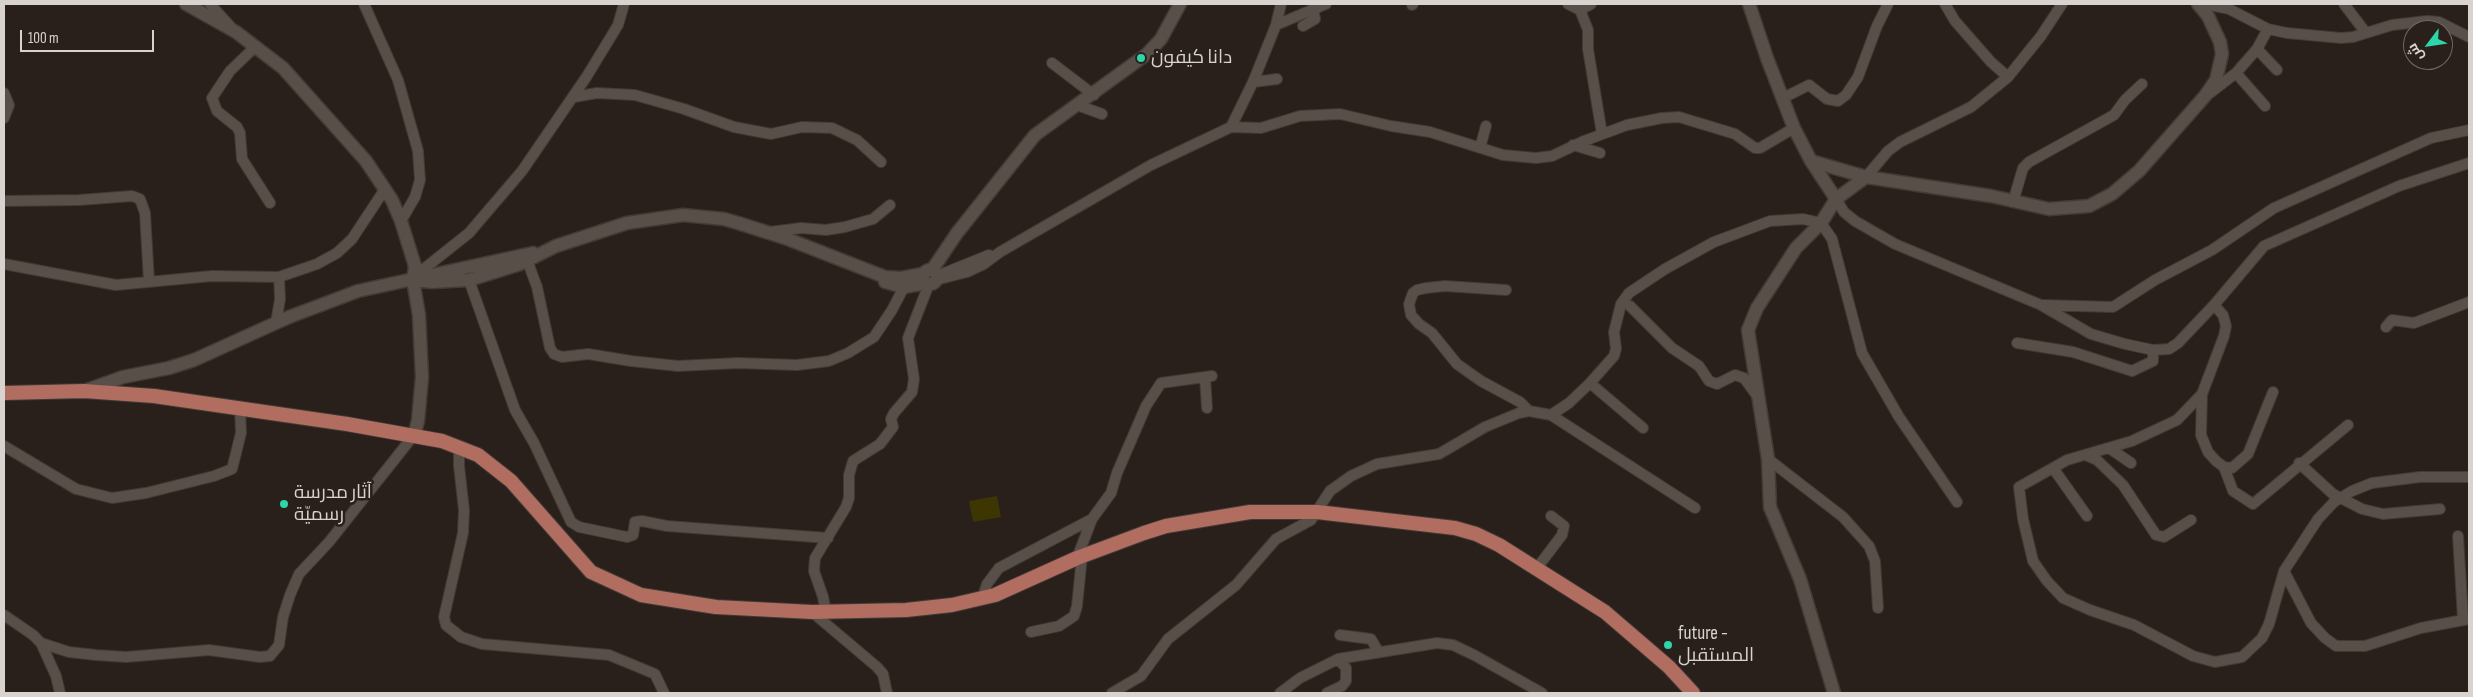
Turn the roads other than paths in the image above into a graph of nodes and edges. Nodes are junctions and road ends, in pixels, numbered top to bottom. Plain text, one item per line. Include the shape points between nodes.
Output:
1 (186, 4) edge
2 (210, 4) edge
3 (364, 4) edge
4 (624, 4) edge
5 (1180, 4) edge
6 (1281, 4) edge
7 (1326, 4) edge
8 (1568, 4) edge
9 (1591, 4) edge
10 (1888, 4) edge
11 (1945, 4) edge
12 (2062, 4) edge
13 (2198, 4) edge
14 (2205, 4) edge
15 (2344, 4) edge
16 (1753, 5) edge
17 (1313, 8) junction
18 (1580, 10) junction
19 (1276, 24) junction
20 (1303, 26) dead end
21 (2268, 29) junction
22 (236, 32) junction
23 (2366, 33) junction
24 (2469, 38) edge
25 (256, 46) junction
26 (2257, 49) junction
27 (1052, 63) dead end
28 (2277, 70) dead end
29 (2236, 73) junction
30 (2008, 77) junction
31 (1278, 79) dead end
32 (1253, 82) junction
33 (2142, 84) dead end
34 (4, 93) edge
35 (1094, 95) junction
36 (574, 96) junction
37 (2205, 96) junction
38 (1783, 98) junction
39 (1077, 104) junction
40 (2265, 106) dead end
41 (1102, 114) dead end
42 (4, 118) edge
43 (1486, 126) dead end
44 (1231, 127) junction
45 (1794, 128) junction
46 (2469, 130) edge
47 (1602, 134) junction
48 (1573, 145) junction
49 (1480, 148) junction
50 (1600, 153) dead end
51 (1811, 161) junction
52 (881, 162) dead end
53 (2469, 163) edge
54 (1866, 177) junction
55 (385, 189) junction
56 (1836, 199) junction
57 (4, 201) edge
58 (270, 202) dead end
59 (2013, 202) junction
60 (890, 205) dead end
61 (402, 221) junction
62 (1821, 223) junction
63 (768, 232) junction
64 (542, 252) junction
65 (527, 260) junction
66 (845, 263) junction
67 (4, 264) edge
68 (414, 276) junction
69 (279, 277) junction
70 (931, 278) junction
71 (469, 280) junction
72 (149, 281) junction
73 (904, 287) junction
74 (1506, 290) dead end
75 (2469, 302) edge
76 (2041, 305) junction
77 (2214, 305) junction
78 (1630, 306) dead end
79 (276, 323) junction
80 (2386, 327) dead end
81 (2017, 343) dead end
82 (2153, 350) junction
83 (1590, 383) junction
84 (84, 391) junction
85 (2274, 392) dead end
86 (4, 393) edge
87 (2202, 394) junction
88 (1758, 397) junction
89 (240, 408) junction
90 (1207, 408) dead end
91 (1529, 411) junction
92 (1551, 415) junction
93 (2348, 425) dead end
94 (1643, 428) dead end
95 (414, 435) junction
96 (4, 446) edge
97 (459, 446) junction
98 (2109, 448) junction
99 (2086, 455) junction
100 (1768, 459) junction
101 (2131, 463) dead end
102 (2300, 463) junction
103 (2224, 467) junction
104 (2053, 468) junction
105 (2469, 477) edge
106 (2340, 498) junction
107 (1957, 502) dead end
108 (1695, 508) dead end
109 (2440, 509) dead end
110 (1317, 512) junction
111 (1551, 516) dead end
112 (2087, 516) dead end
113 (1092, 519) junction
114 (2191, 520) dead end
115 (2458, 536) dead end
116 (828, 538) junction
117 (1080, 557) junction
118 (1537, 568) junction
119 (2284, 571) junction
120 (982, 599) junction
121 (1878, 608) dead end
122 (819, 612) junction
123 (4, 615) edge
124 (2466, 619) edge
125 (1031, 632) dead end
126 (1340, 635) dead end
127 (41, 644) junction
128 (1378, 651) junction
129 (1338, 659) junction
130 (1123, 691) edge
131 (60, 693) edge
132 (664, 693) edge
133 (887, 693) edge
134 (1112, 693) edge
135 (1280, 693) edge
136 (1327, 693) edge
137 (1542, 693) edge
138 (1693, 693) edge
139 (1834, 693) edge

1 - 22 street
2 - 22 street
3 - 61 street via 398,80 420,159 418,189
4 - 36 street via 618,25
5 - 35 street via 1161,39 1147,54
6 - 19 street
7 - 17 street
8 - 18 street
9 - 18 street
10 - 38 street via 1858,77 1846,95 1838,100 1827,99 1809,85
11 - 30 street via 1955,21
12 - 30 street
13 - 37 street via 2216,31 2222,54 2216,80
14 - 21 street via 2229,9
15 - 23 street
16 - 38 street via 1767,58
17 - 19 street
17 - 20 street via 1314,20
18 - 47 street via 1588,30 1588,49
19 - 32 street
21 - 23 street via 2341,38
21 - 26 street
22 - 25 street
23 - 24 street via 2392,25 2427,21 2439,22
25 - 55 street via 305,91 366,161
25 - 58 street via 230,71 212,98 217,111 240,133 242,159
26 - 28 street
26 - 29 street
27 - 35 street
29 - 37 street
29 - 40 street
30 - 54 street via 1971,107 1900,142
31 - 32 street
32 - 44 street
33 - 59 street via 2114,115 2029,162
34 - 42 street via 9,106
35 - 39 street
36 - 52 street via 597,93 635,95 734,127 772,134 802,127 832,128 857,140
36 - 68 street via 522,171 469,233
37 - 59 street via 2138,171 2112,194 2078,208 2048,209
38 - 45 street
39 - 41 street
39 - 70 street via 1035,135 1002,175
43 - 49 street
44 - 49 street via 1261,128 1300,116 1340,114 1430,132
44 - 70 street via 1151,165 984,264 967,272
45 - 47 street via 1755,148 1735,134 1679,117 1644,120
45 - 51 street
46 - 76 street via 2431,138 2274,208 2212,250 2113,307
47 - 48 street
48 - 49 street via 1552,156 1536,158 1503,155
48 - 50 street
51 - 54 street
51 - 56 street
53 - 77 street via 2399,186 2264,246
54 - 56 street
54 - 59 street
55 - 61 street
55 - 69 street via 352,239 338,253
56 - 62 street
56 - 76 street via 1844,212 1895,244
57 - 72 street via 132,196 140,199 145,213
60 - 63 street via 873,219 845,226 826,230 801,228
61 - 68 street via 414,262
62 - 83 street via 1791,218 1759,224 1694,252 1639,286 1620,304 1614,332 1614,356
62 - 88 street via 1796,248 1749,325 1748,338
62 - 107 street via 1837,253 1862,353 1899,417
63 - 64 street via 724,219 666,216 627,223
63 - 66 street
64 - 65 street
64 - 68 street
65 - 71 street
65 - 73 street via 554,354 562,357 588,354 678,366 829,361 874,337
66 - 70 street via 893,278
66 - 73 street via 857,272
67 - 72 street via 116,285
68 - 71 street via 432,282
68 - 79 street via 358,291
68 - 95 street via 422,355 420,404
69 - 72 street via 212,276
69 - 79 street
70 - 73 street
70 - 116 street via 908,338 914,379 912,392 894,413 893,427 880,444 853,461 848,475 846,508
71 - 116 street via 515,410 571,522 579,527 627,538 633,535 635,522 642,521 667,526
74 - 91 street via 1426,288 1417,290 1409,304 1415,320 1432,333 1457,364 1520,402
75 - 80 street via 2414,323 2392,320
76 - 82 street via 2091,334
77 - 82 street via 2178,343 2169,349
77 - 87 street via 2223,315 2226,326
78 - 88 street via 1672,348 1699,366 1709,382 1717,384 1735,375 1744,378
79 - 84 street via 194,360 122,377
81 - 82 street via 2073,352 2132,371 2153,361
83 - 92 street
83 - 94 street
84 - 86 main road
84 - 89 main road via 154,396
85 - 103 street via 2248,454 2232,468
87 - 98 street via 2177,420
87 - 103 street via 2201,435 2208,452
88 - 100 street
89 - 95 main road
89 - 96 street via 241,433 232,469 146,493 112,498 76,490
90 - 113 street via 1209,376 1161,383 1146,406 1111,493
91 - 92 street
91 - 110 street via 1499,420 1438,454 1370,466 1330,491
92 - 108 street
93 - 102 street
95 - 97 main road
95 - 127 street via 329,542 299,574 283,617 280,645 270,656 209,650 126,657 96,656
97 - 122 main road via 478,455 511,481 591,572 602,578 641,595 664,600 716,607
97 - 132 street via 463,533 444,617 446,625 461,637 482,644 609,655 654,674
98 - 99 street
98 - 101 street
99 - 104 street
99 - 114 street via 2097,460 2122,485 2156,535 2164,537
100 - 121 street via 1843,517 1869,546 1875,561
100 - 139 street via 1770,507 1800,579
102 - 103 street via 2253,504 2233,491
102 - 106 street
104 - 112 street
104 - 119 street via 2020,487 2023,519 2033,561 2046,581 2063,598 2134,625 2193,656 2215,662 2242,657 2262,638 2269,624
105 - 106 street via 2372,482
106 - 109 street via 2383,514
106 - 119 street via 2318,519
110 - 117 main road via 1250,512 1166,526
110 - 118 main road via 1455,528 1499,545
110 - 130 street via 1312,520 1276,539 1240,581 1168,639 1141,676
111 - 118 street via 1564,526 1562,535
113 - 117 street
113 - 120 street via 999,568 987,584
115 - 124 street
116 - 122 street via 814,564
117 - 120 main road
117 - 125 street via 1074,616 1059,626
118 - 138 main road via 1605,612 1669,667
119 - 124 street via 2312,623 2336,646 2365,646 2421,628
120 - 122 main road via 952,606 906,610
122 - 133 street via 877,666 883,674
123 - 127 street
126 - 128 street via 1372,639
127 - 131 street
128 - 129 street
128 - 137 street via 1423,643 1453,645
129 - 135 street
129 - 136 street via 1346,668 1346,681
130 - 134 street

